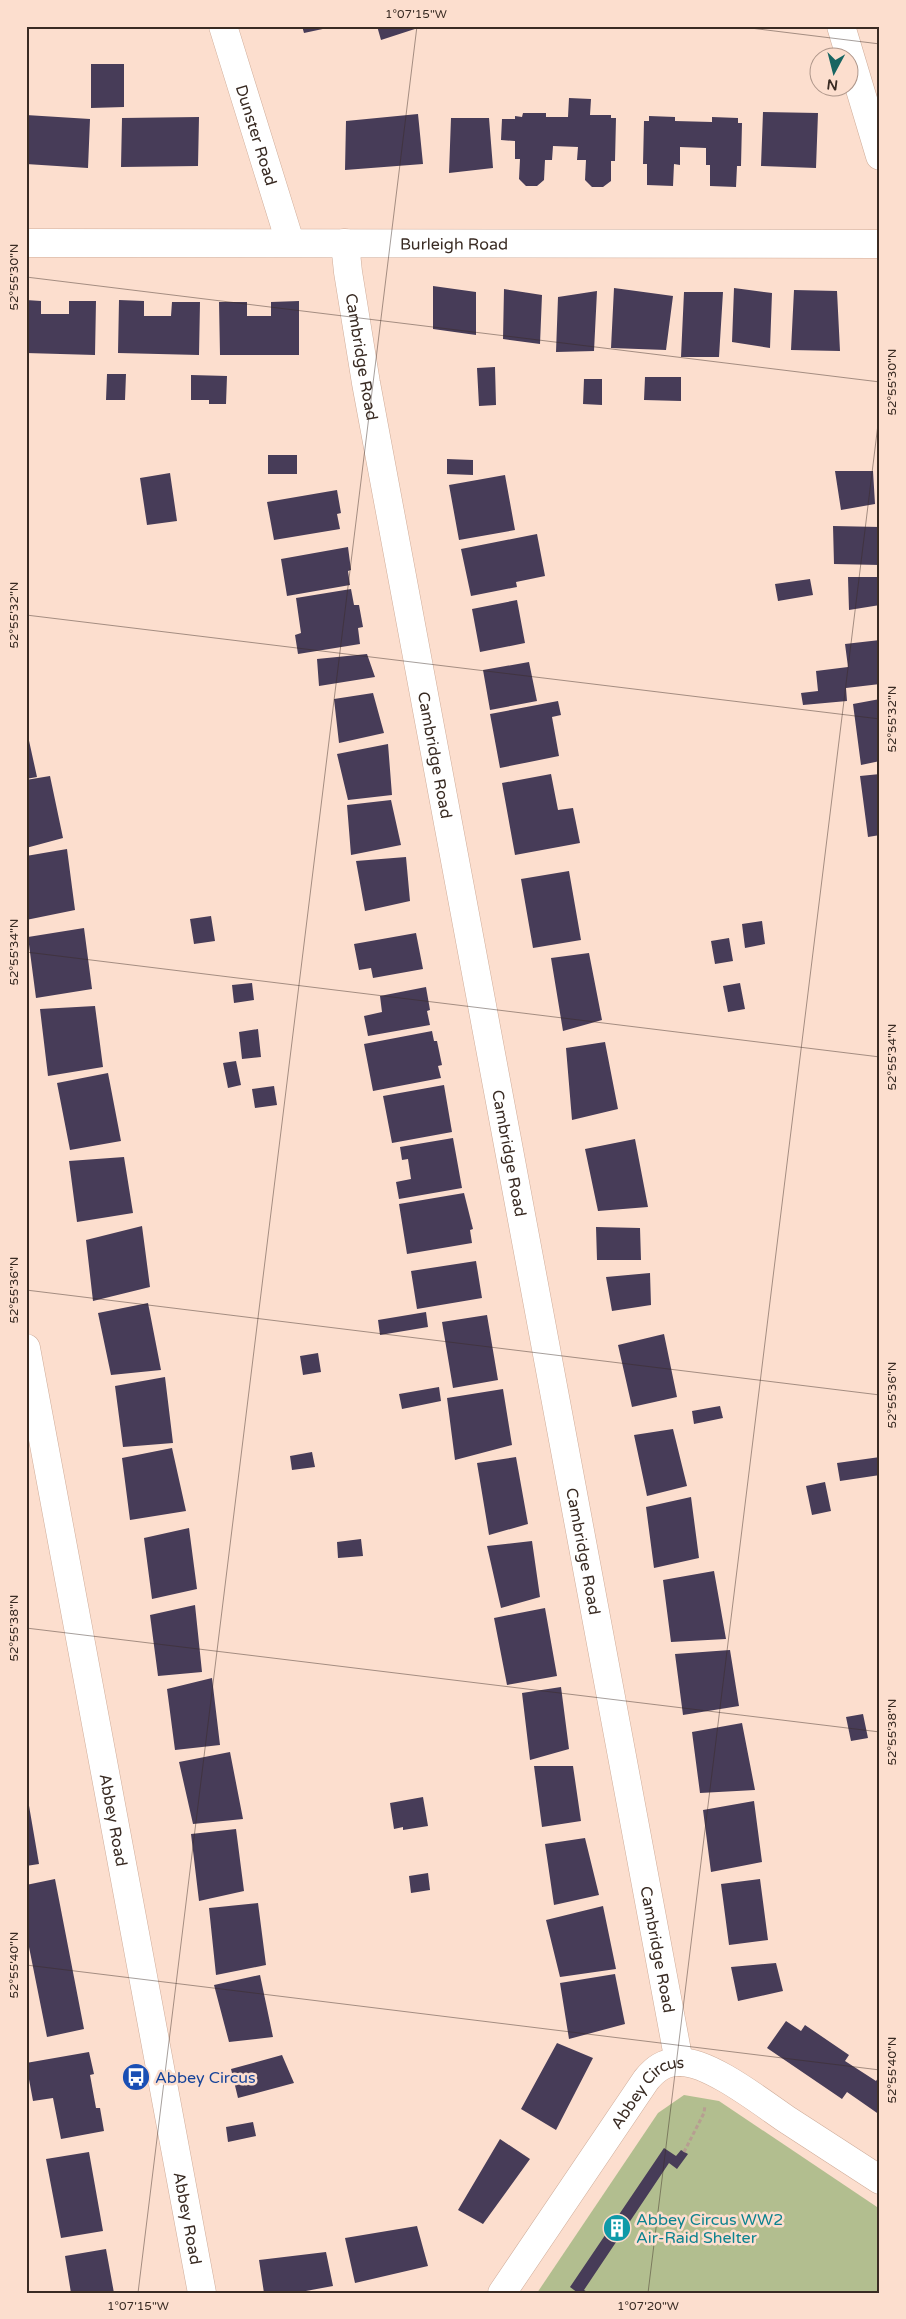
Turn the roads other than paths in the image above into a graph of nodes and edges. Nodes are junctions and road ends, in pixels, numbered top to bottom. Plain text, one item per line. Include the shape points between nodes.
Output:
1 (223, 26) edge
2 (841, 26) edge
3 (880, 156) edge
4 (26, 242) edge
5 (290, 242) junction
6 (345, 243) junction
7 (880, 244) edge
8 (26, 1348) edge
9 (30, 1388) edge
10 (679, 2062) junction
11 (880, 2180) edge
12 (202, 2293) edge
13 (502, 2293) edge

1 - 5 street, Dunster Road
2 - 3 street
4 - 5 street, Burleigh Road
5 - 6 street, Burleigh Road
6 - 7 street, Burleigh Road
6 - 10 street, Cambridge Road via 368,393
8 - 9 street, Abbey Road
9 - 12 street, Abbey Road
10 - 11 street, Abbey Circus via 692,2064 729,2082
10 - 13 street, Abbey Circus via 665,2064 646,2080

